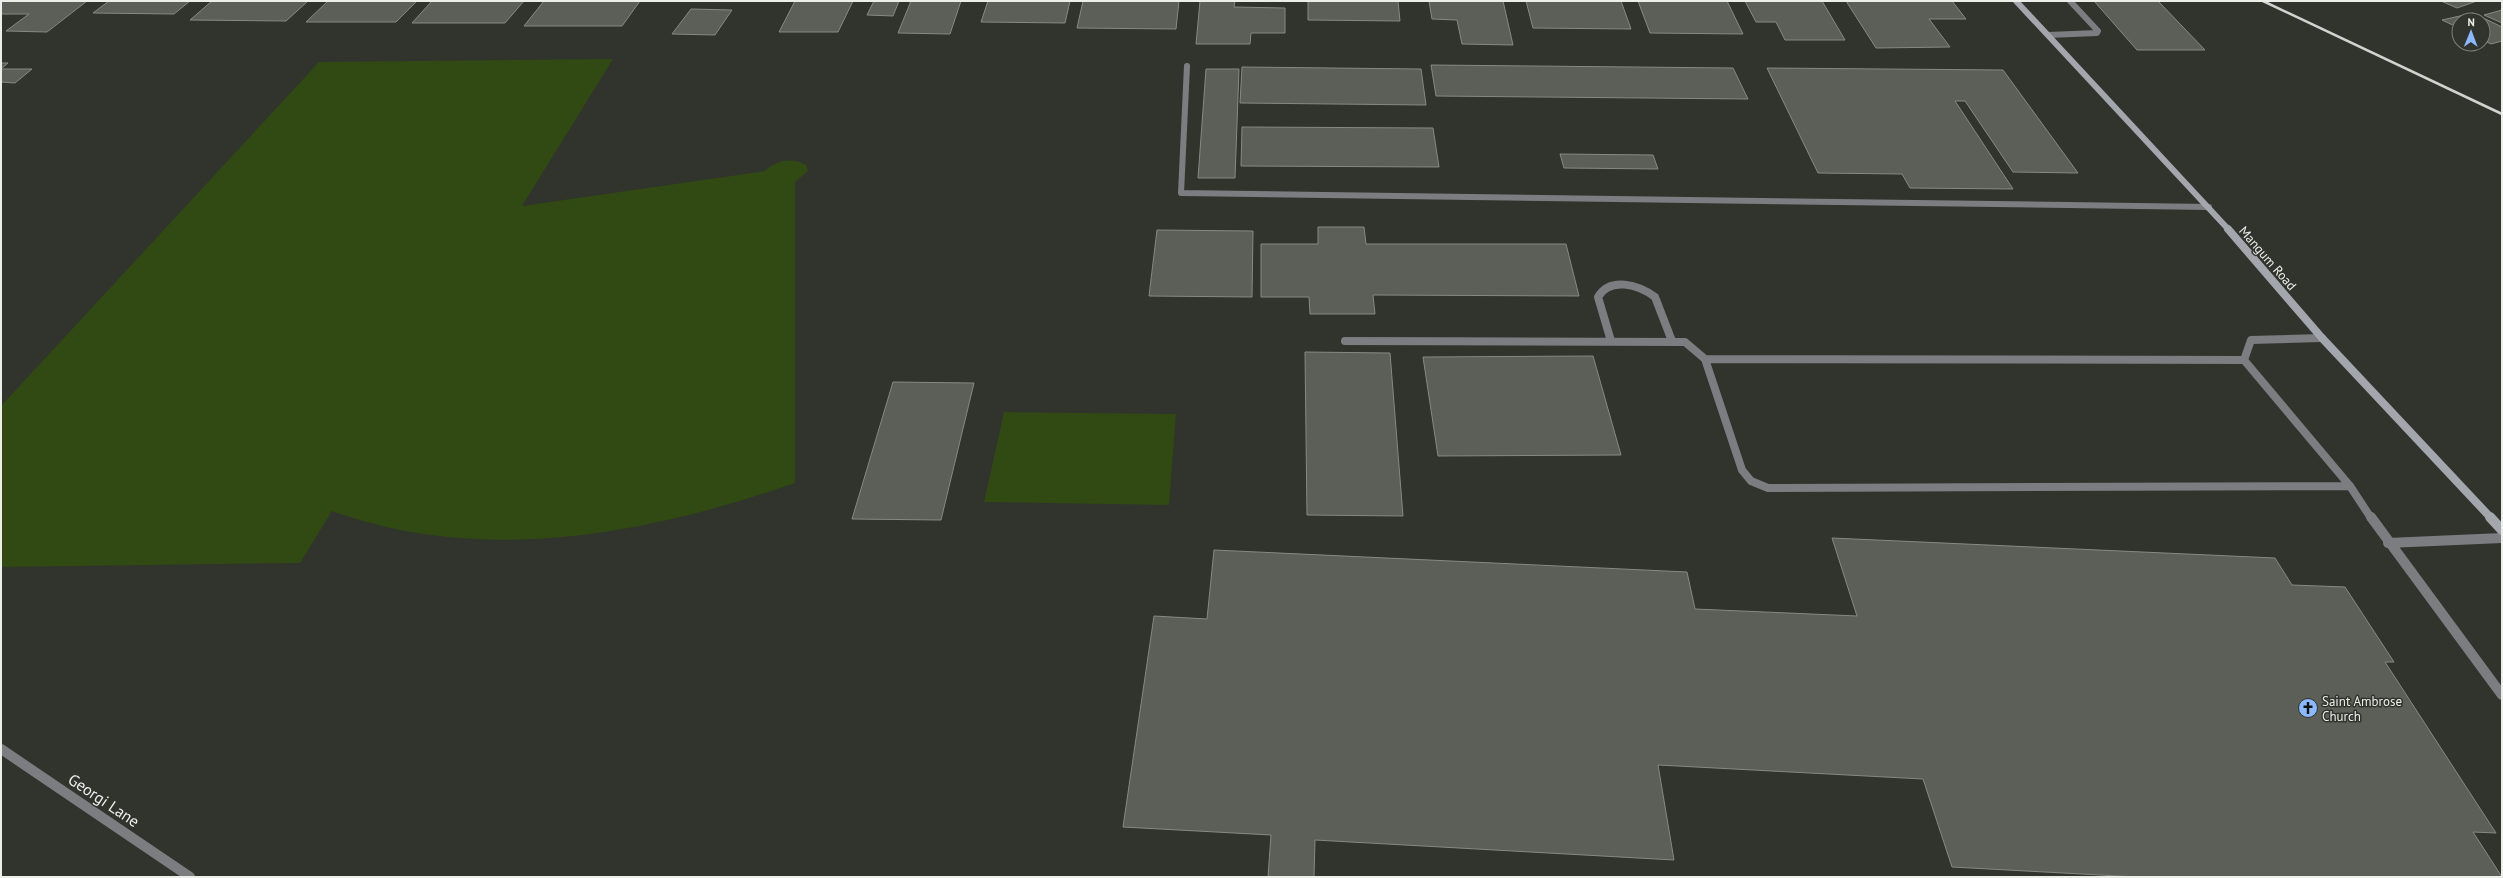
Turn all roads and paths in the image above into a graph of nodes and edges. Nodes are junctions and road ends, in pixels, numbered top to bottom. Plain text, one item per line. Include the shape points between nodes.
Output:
1 (2016, 1) edge
2 (2070, 1) edge
3 (2048, 35) junction
4 (1187, 66) dead end
5 (2209, 207) junction
6 (2322, 338) junction
7 (1345, 341) dead end
8 (1611, 341) junction
9 (1672, 342) junction
10 (1705, 359) junction
11 (2244, 360) junction
12 (2350, 486) junction
13 (2502, 530) edge
14 (2502, 538) edge
15 (2388, 543) junction
16 (2502, 695) edge
17 (1, 749) edge
18 (190, 877) edge

1 - 3 street, Mangum Road
2 - 3 street via 2098,31 2097,33
3 - 5 street, Mangum Road
4 - 5 street via 1181,193
5 - 6 street, Mangum Road
6 - 11 street via 2251,340
6 - 13 street, Mangum Road
7 - 8 street
8 - 9 street
8 - 9 street via 1598,297 1605,287 1615,285 1634,286 1650,292 1655,297
9 - 10 street via 1685,342
10 - 11 street
10 - 12 street via 1742,470 1751,481 1768,488
11 - 12 street
12 - 15 street
14 - 15 street
15 - 16 street
17 - 18 street, Georgi Lane

